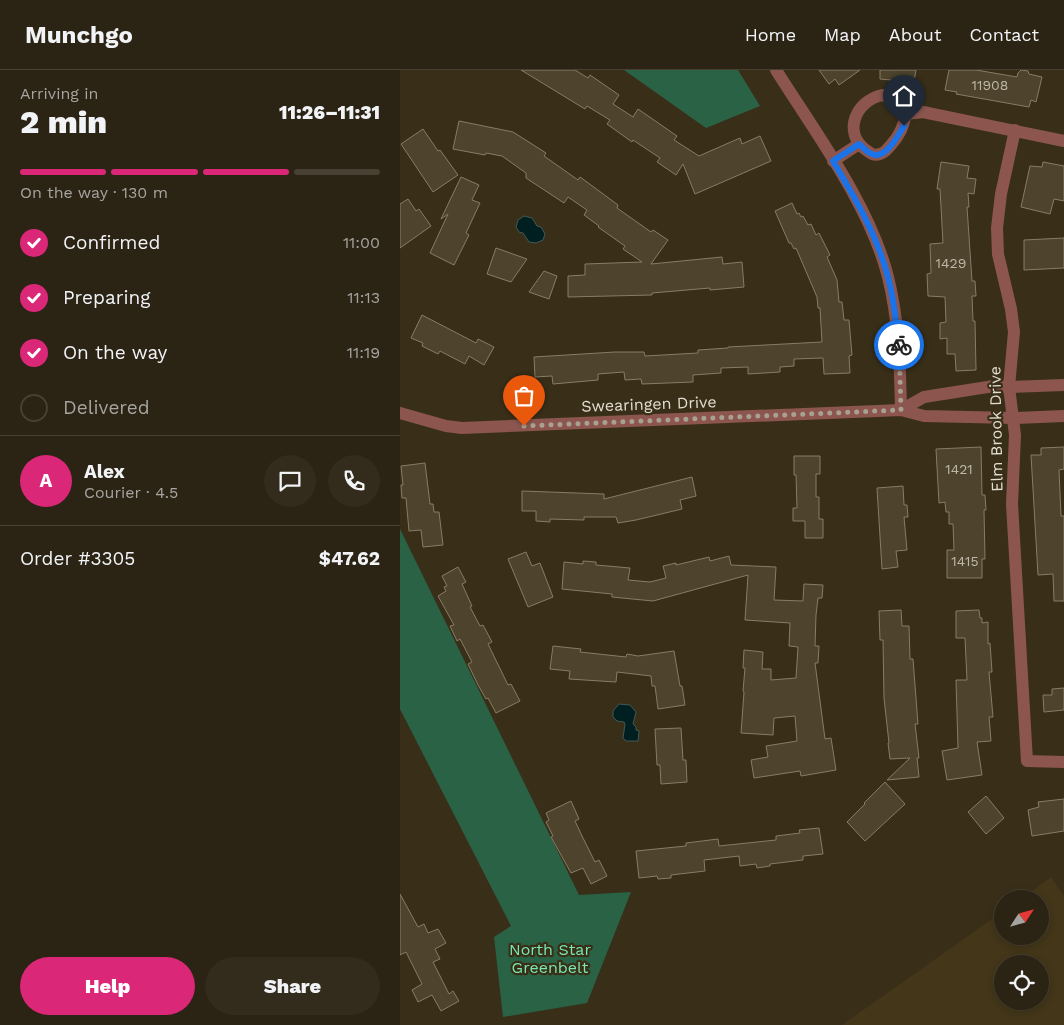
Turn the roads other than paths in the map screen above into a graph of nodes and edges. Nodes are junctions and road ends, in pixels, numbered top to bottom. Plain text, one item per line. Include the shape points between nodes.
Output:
1 (776, 70) edge
2 (906, 114) junction
3 (1015, 130) junction
4 (1064, 141) edge
5 (859, 144) junction
6 (833, 161) junction
7 (1064, 385) edge
8 (1009, 387) junction
9 (901, 410) junction
10 (400, 413) edge
11 (1064, 416) edge
12 (1013, 418) junction
13 (1064, 762) edge

1 - 6 street
2 - 3 street via 923,112
2 - 5 street via 904,126 884,152 872,154
2 - 5 street via 890,97 875,97 854,118 853,132
3 - 4 street
3 - 8 street, Elm Brook Drive via 997,228 998,254 1014,332
5 - 6 street
6 - 9 street via 859,206 888,276 896,314
7 - 8 street, Swearingen Drive
8 - 9 street, Swearingen Drive via 994,386 924,398
8 - 12 street, Elm Brook Drive
9 - 10 street, Swearingen Drive via 462,428
9 - 12 street, Swearingen Drive via 924,416
11 - 12 street, Swearingen Drive
12 - 13 street, Elm Brook Drive via 1012,504 1027,761

